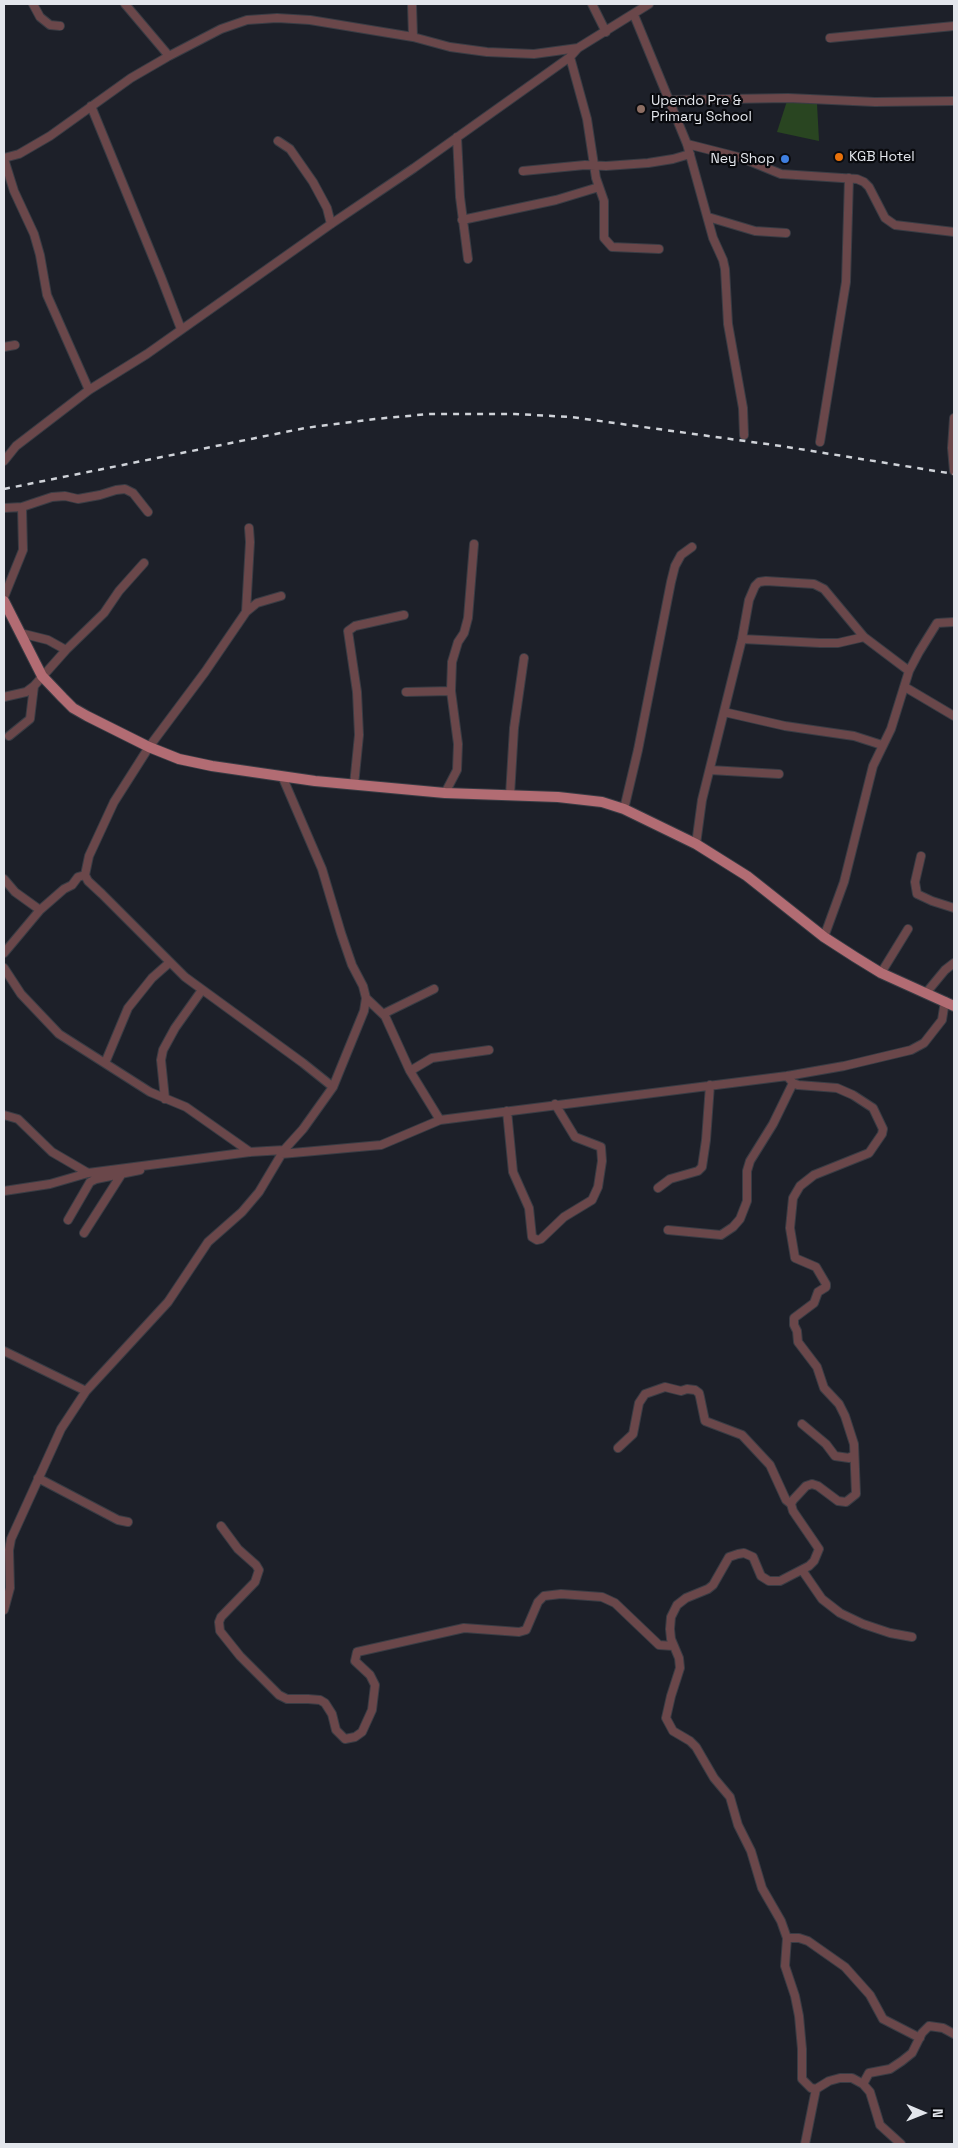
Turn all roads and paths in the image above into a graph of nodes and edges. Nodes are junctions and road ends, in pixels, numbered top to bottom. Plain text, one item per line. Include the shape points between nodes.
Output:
1 (33, 4) edge
2 (125, 4) edge
3 (412, 4) edge
4 (592, 4) edge
5 (649, 4) edge
6 (634, 15) junction
7 (60, 26) dead end
8 (954, 26) edge
9 (606, 32) junction
10 (413, 37) junction
11 (830, 38) dead end
12 (578, 48) junction
13 (169, 56) junction
14 (570, 57) junction
15 (668, 100) junction
16 (954, 101) edge
17 (91, 106) junction
18 (457, 137) junction
19 (278, 141) dead end
20 (687, 144) junction
21 (690, 154) junction
22 (4, 159) edge
23 (595, 166) junction
24 (523, 170) dead end
25 (849, 178) junction
26 (599, 187) junction
27 (708, 218) junction
28 (462, 220) junction
29 (331, 224) junction
30 (954, 232) edge
31 (786, 233) dead end
32 (659, 249) dead end
33 (468, 259) dead end
34 (181, 329) junction
35 (15, 345) dead end
36 (4, 347) edge
37 (89, 390) junction
38 (954, 418) edge
39 (744, 435) dead end
40 (820, 442) dead end
41 (4, 461) edge
42 (954, 471) edge
43 (22, 507) junction
44 (4, 508) edge
45 (148, 512) dead end
46 (249, 528) dead end
47 (474, 544) dead end
48 (692, 547) dead end
49 (144, 563) dead end
50 (281, 596) dead end
51 (4, 599) edge
52 (246, 612) junction
53 (404, 615) dead end
54 (954, 622) edge
55 (20, 633) junction
56 (864, 637) junction
57 (742, 640) junction
58 (66, 650) junction
59 (524, 658) dead end
60 (909, 671) junction
61 (42, 676) junction
62 (34, 686) junction
63 (905, 687) junction
64 (451, 691) junction
65 (406, 692) dead end
66 (4, 697) edge
67 (724, 712) junction
68 (954, 716) edge
69 (9, 736) dead end
70 (882, 744) junction
71 (149, 747) junction
72 (710, 770) junction
73 (779, 774) dead end
74 (282, 776) junction
75 (354, 785) junction
76 (445, 793) junction
77 (510, 795) junction
78 (624, 809) junction
79 (696, 844) junction
80 (921, 856) dead end
81 (85, 874) junction
82 (4, 880) edge
83 (954, 908) edge
84 (40, 910) junction
85 (908, 929) dead end
86 (824, 937) junction
87 (4, 953) edge
88 (169, 963) junction
89 (954, 963) edge
90 (4, 968) edge
91 (881, 972) junction
92 (434, 989) dead end
93 (202, 990) junction
94 (926, 993) junction
95 (366, 998) junction
96 (949, 1004) edge
97 (383, 1014) junction
98 (489, 1050) dead end
99 (105, 1063) junction
100 (410, 1071) junction
101 (787, 1076) junction
102 (793, 1083) junction
103 (710, 1085) junction
104 (332, 1087) junction
105 (165, 1099) junction
106 (555, 1104) junction
107 (507, 1111) junction
108 (4, 1115) edge
109 (440, 1120) junction
110 (250, 1152) junction
111 (283, 1152) junction
112 (142, 1166) junction
113 (88, 1173) junction
114 (121, 1175) junction
115 (658, 1188) dead end
116 (4, 1191) edge
117 (68, 1220) dead end
118 (668, 1230) dead end
119 (84, 1232) dead end
120 (4, 1352) edge
121 (86, 1391) junction
122 (802, 1424) dead end
123 (618, 1448) dead end
124 (854, 1455) junction
125 (38, 1478) junction
126 (791, 1504) junction
127 (128, 1522) dead end
128 (221, 1526) dead end
129 (6, 1549) edge
130 (802, 1570) junction
131 (4, 1610) edge
132 (912, 1637) dead end
133 (674, 1646) junction
134 (787, 1938) junction
135 (954, 2034) edge
136 (920, 2038) junction
137 (863, 2084) junction
138 (816, 2089) junction
139 (805, 2144) edge
140 (901, 2144) edge

1 - 7 street via 50,25
2 - 13 street
3 - 10 street
4 - 9 street
5 - 6 street
6 - 9 street
6 - 15 street
8 - 11 street
9 - 12 street
10 - 12 street via 487,52 534,54
10 - 13 street via 310,20 247,20 221,29
12 - 14 street
13 - 17 street
14 - 18 street
14 - 23 street via 587,119
15 - 16 street
15 - 20 street
17 - 22 street via 50,136
17 - 34 street
18 - 28 street
18 - 29 street
19 - 29 street via 290,149 313,182 327,208
20 - 21 street
20 - 25 street via 742,158 781,174
21 - 23 street via 663,161
21 - 27 street
22 - 37 street via 14,191 34,234 47,295
23 - 24 street
23 - 26 street
25 - 30 street via 864,182 869,187 885,218 895,225
25 - 40 street via 846,282
26 - 28 street via 556,200
26 - 32 street via 605,210 603,232 608,244 619,248
27 - 31 street via 755,231
27 - 39 street via 725,269 727,312 743,408
28 - 33 street
29 - 34 street
34 - 37 street
35 - 36 street
37 - 41 street via 16,446
38 - 42 street
43 - 44 street
43 - 45 street via 52,497 78,499 125,490 133,493
43 - 51 street via 23,550
46 - 52 street
47 - 64 street via 468,618 454,655
48 - 78 street via 681,555 675,566
49 - 58 street via 104,613
50 - 52 street via 257,603
51 - 55 main road
52 - 71 street
53 - 75 street via 355,626 348,631 357,692 359,735
54 - 60 street via 937,623
55 - 58 street via 48,640
55 - 61 main road
56 - 57 street via 838,643
56 - 57 street via 824,589 814,584 766,580 755,586
56 - 60 street
57 - 67 street
58 - 61 street
59 - 77 street via 514,728
60 - 63 street
61 - 62 street
61 - 71 main road via 73,708
62 - 66 street via 26,692
62 - 69 street via 30,719
63 - 68 street
63 - 70 street via 891,729
64 - 65 street
64 - 76 street via 458,758 457,770
67 - 70 street
67 - 72 street
70 - 86 street via 866,790 844,882
71 - 74 main road via 179,759
71 - 81 street via 114,802 89,856
72 - 73 street
72 - 79 street
74 - 75 main road
74 - 95 street via 322,869 341,933
75 - 76 main road
76 - 77 main road
77 - 78 main road via 602,802
78 - 79 main road
79 - 86 main road via 747,876
80 - 83 street via 915,882 917,894
81 - 84 street
81 - 88 street via 88,881
82 - 84 street
84 - 87 street
85 - 91 street
86 - 91 main road
88 - 93 street
88 - 99 street via 128,1008
89 - 94 street
90 - 99 street via 47,1024
91 - 94 main road
92 - 97 street
93 - 104 street
93 - 105 street via 163,1050
94 - 96 main road
95 - 97 street
95 - 104 street via 364,1011
96 - 101 street via 935,1031 924,1043 911,1050
97 - 100 street
98 - 100 street via 432,1058
99 - 105 street
100 - 109 street
101 - 102 street
101 - 103 street
102 - 118 street via 750,1162 747,1201 740,1219 721,1235
102 - 124 street via 838,1088 852,1095 872,1108 882,1129 869,1153 814,1175 800,1186 793,1198 790,1228 795,1258 816,1267 826,1284 814,1303 794,1318 798,1342 817,1367 824,1388 837,1400 846,1416
103 - 106 street
103 - 115 street via 702,1167 670,1179
104 - 111 street
105 - 110 street via 186,1107
106 - 107 street
106 - 107 street via 574,1137 600,1147 602,1161 592,1200 564,1217 537,1240 532,1237 529,1208 513,1172
107 - 109 street
108 - 113 street via 18,1119 52,1152
109 - 111 street via 381,1145
110 - 111 street
110 - 112 street
111 - 121 street via 259,1192 208,1242 168,1302
112 - 113 street
112 - 114 street
113 - 116 street via 50,1184
114 - 117 street via 90,1182
114 - 119 street
120 - 121 street
121 - 125 street via 61,1429
122 - 124 street via 835,1456 849,1458
123 - 126 street via 633,1434 644,1394 665,1387 695,1390 699,1393 705,1421 742,1435 770,1464 786,1500
124 - 126 street via 857,1491 854,1497 846,1502 838,1501 810,1484
125 - 127 street via 118,1520
125 - 129 street
126 - 130 street via 820,1549 814,1561
128 - 133 street via 258,1570 255,1582 221,1617 220,1631 279,1695 287,1699 325,1703 336,1730 345,1739 362,1732 372,1710 374,1685 370,1675 355,1662 357,1652 464,1628 526,1630 544,1596 561,1594 602,1598 614,1603 659,1645
129 - 131 street via 10,1588
130 - 132 street via 822,1599 840,1613 863,1624
130 - 133 street via 780,1582 769,1581 761,1576 749,1554 729,1557 713,1585 677,1605 670,1629
133 - 134 street via 680,1668 668,1706 667,1723 696,1747 730,1798 762,1888
134 - 136 street via 808,1941 845,1967 870,1996 882,2019
134 - 138 street via 785,1966 799,2016 802,2079
135 - 136 street via 929,2026
136 - 137 street via 912,2053 890,2069 869,2073
137 - 138 street via 852,2078 840,2078
137 - 140 street via 870,2092 880,2125
138 - 139 street

